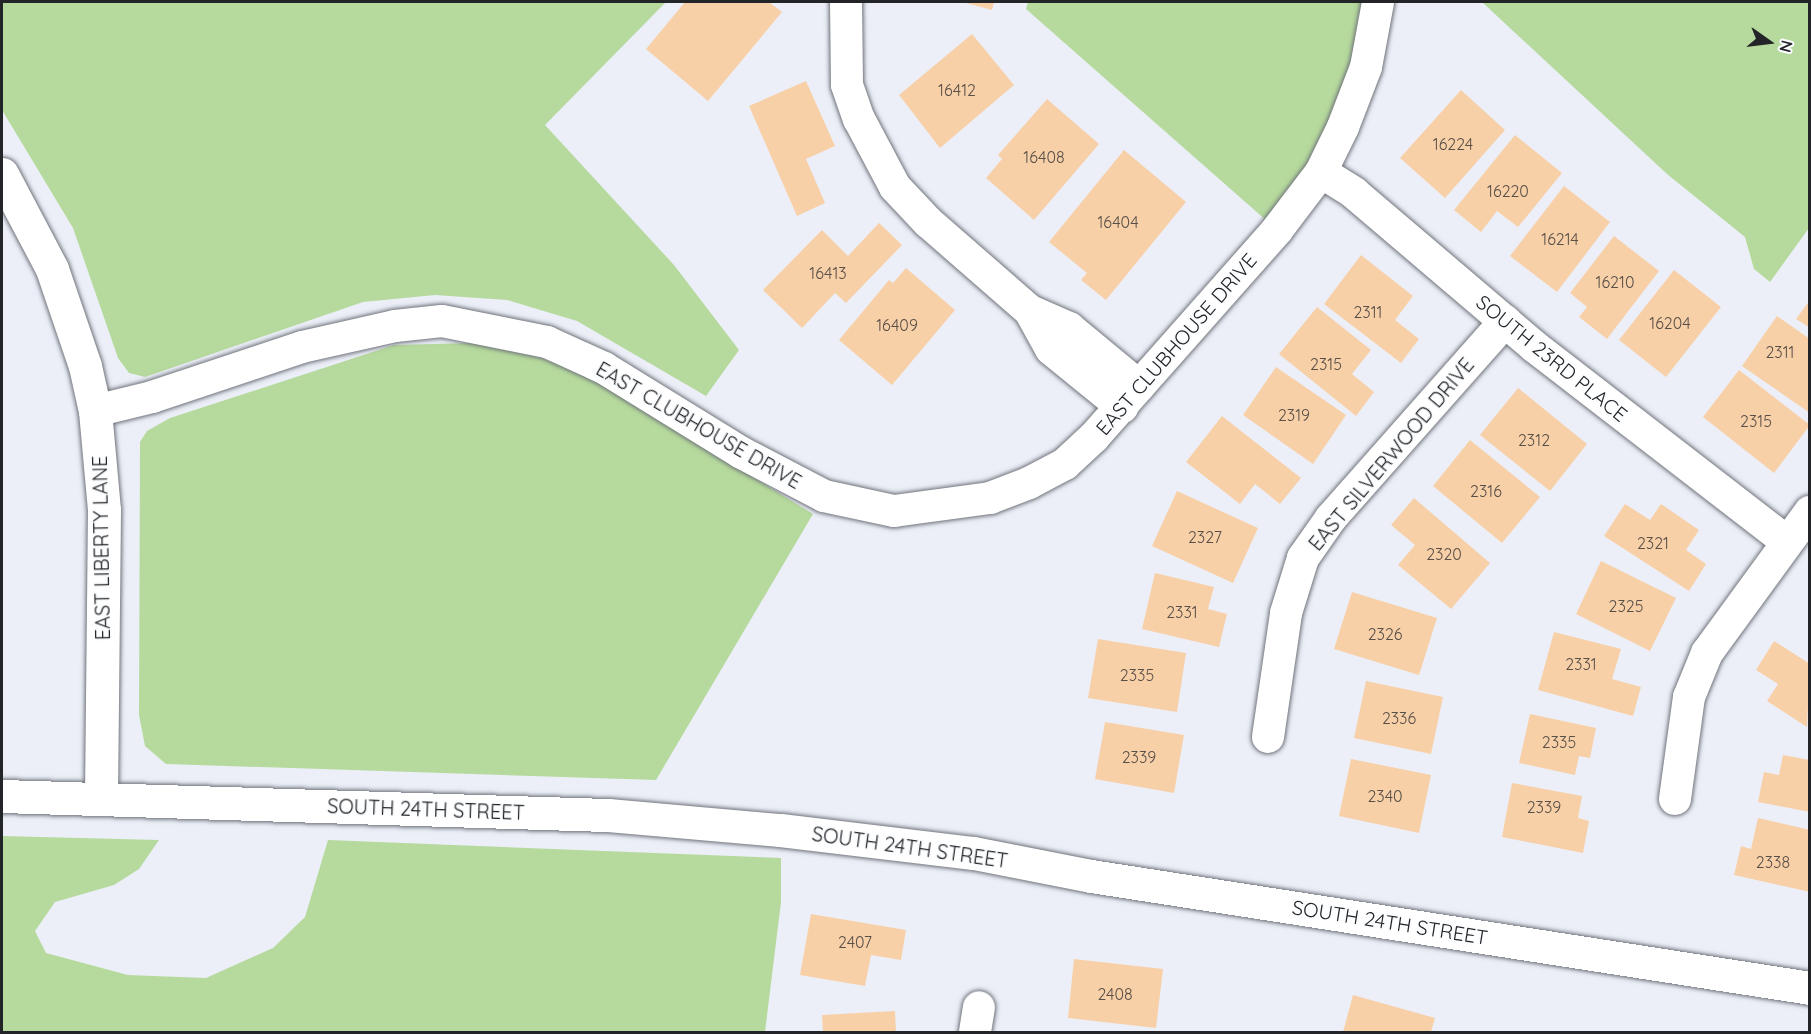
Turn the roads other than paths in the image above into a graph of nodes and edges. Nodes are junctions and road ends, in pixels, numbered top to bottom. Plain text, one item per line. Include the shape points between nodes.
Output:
1 (846, 2) edge
2 (1378, 2) edge
3 (1321, 172) junction
4 (2, 174) edge
5 (1505, 321) junction
6 (1131, 396) junction
7 (95, 411) junction
8 (1809, 512) edge
9 (1786, 541) junction
10 (1268, 737) dead end
11 (2, 796) edge
12 (101, 797) junction
13 (1675, 799) dead end
14 (1809, 988) edge

1 - 6 street via 847,85 859,119 895,187 928,222
2 - 3 street, EAST CLUBHOUSE DRIVE via 1366,67
3 - 5 street, SOUTH 23RD PLACE via 1354,193
3 - 6 street, EAST CLUBHOUSE DRIVE via 1277,230
4 - 7 street, EAST LIBERTY LANE via 52,269 85,366
5 - 9 street, SOUTH 23RD PLACE
5 - 10 street, EAST SILVERWOOD DRIVE via 1331,518 1303,558 1286,613
6 - 7 street, EAST CLUBHOUSE DRIVE via 1065,464 1029,483 990,498 894,511 824,496 740,452 604,368 548,342 441,321 395,326 302,347 152,397
7 - 12 street, EAST LIBERTY LANE via 104,510
8 - 9 street
9 - 13 street via 1707,653 1689,697
11 - 12 street, SOUTH 24TH STREET
12 - 14 street, SOUTH 24TH STREET via 608,815 780,830 974,853 1091,876

